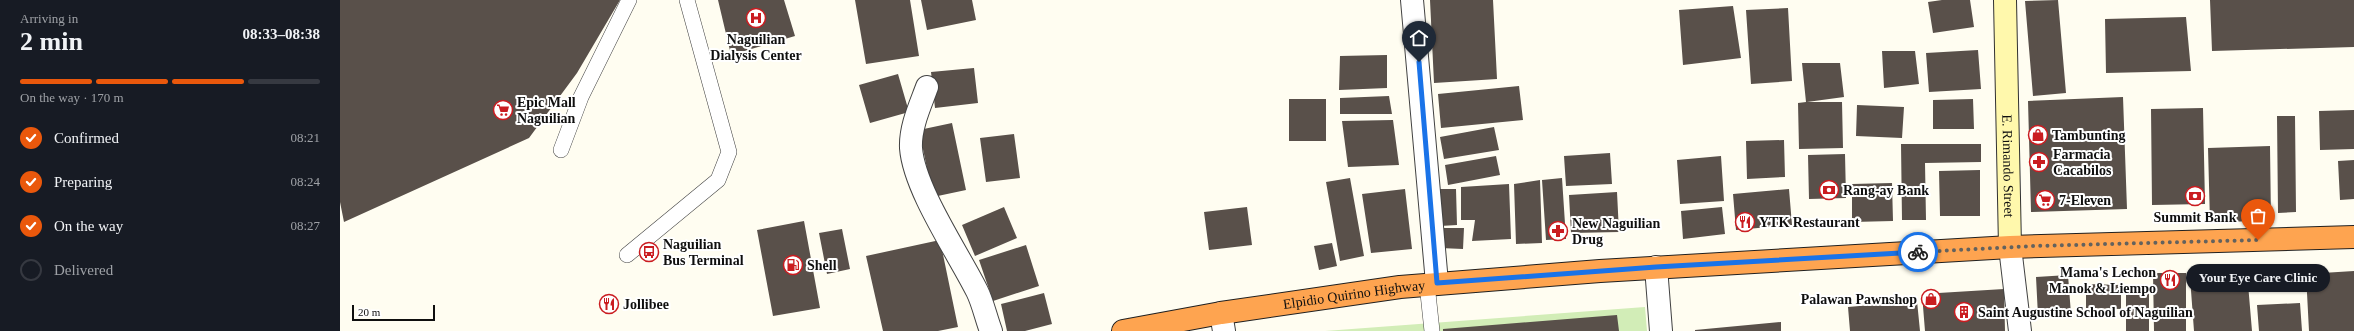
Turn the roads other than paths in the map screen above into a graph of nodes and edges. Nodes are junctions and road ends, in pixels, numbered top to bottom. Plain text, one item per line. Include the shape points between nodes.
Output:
1 (629, 0) edge
2 (686, 0) edge
3 (1412, 0) edge
4 (2005, 0) edge
5 (927, 87) dead end
6 (560, 150) dead end
7 (2354, 238) edge
8 (2010, 247) junction
9 (627, 255) dead end
10 (1656, 267) junction
11 (1432, 284) junction
12 (1222, 322) edge
13 (991, 331) edge
14 (1123, 331) edge
15 (1432, 331) edge
16 (1661, 331) edge
17 (2020, 331) edge

1 - 6 lane via 581,98
2 - 9 lane via 729,152 718,180
3 - 11 street
4 - 8 street, E. Rimando Street
5 - 13 street via 913,127 913,161 940,223 978,292
7 - 8 highway, Elpidio Quirino Highway
8 - 10 highway, Elpidio Quirino Highway
8 - 17 street, E. Rimando Street
10 - 11 highway, Elpidio Quirino Highway
10 - 16 street
11 - 12 highway, Elpidio Quirino Highway
11 - 15 lane
12 - 14 highway, Elpidio Quirino Highway

